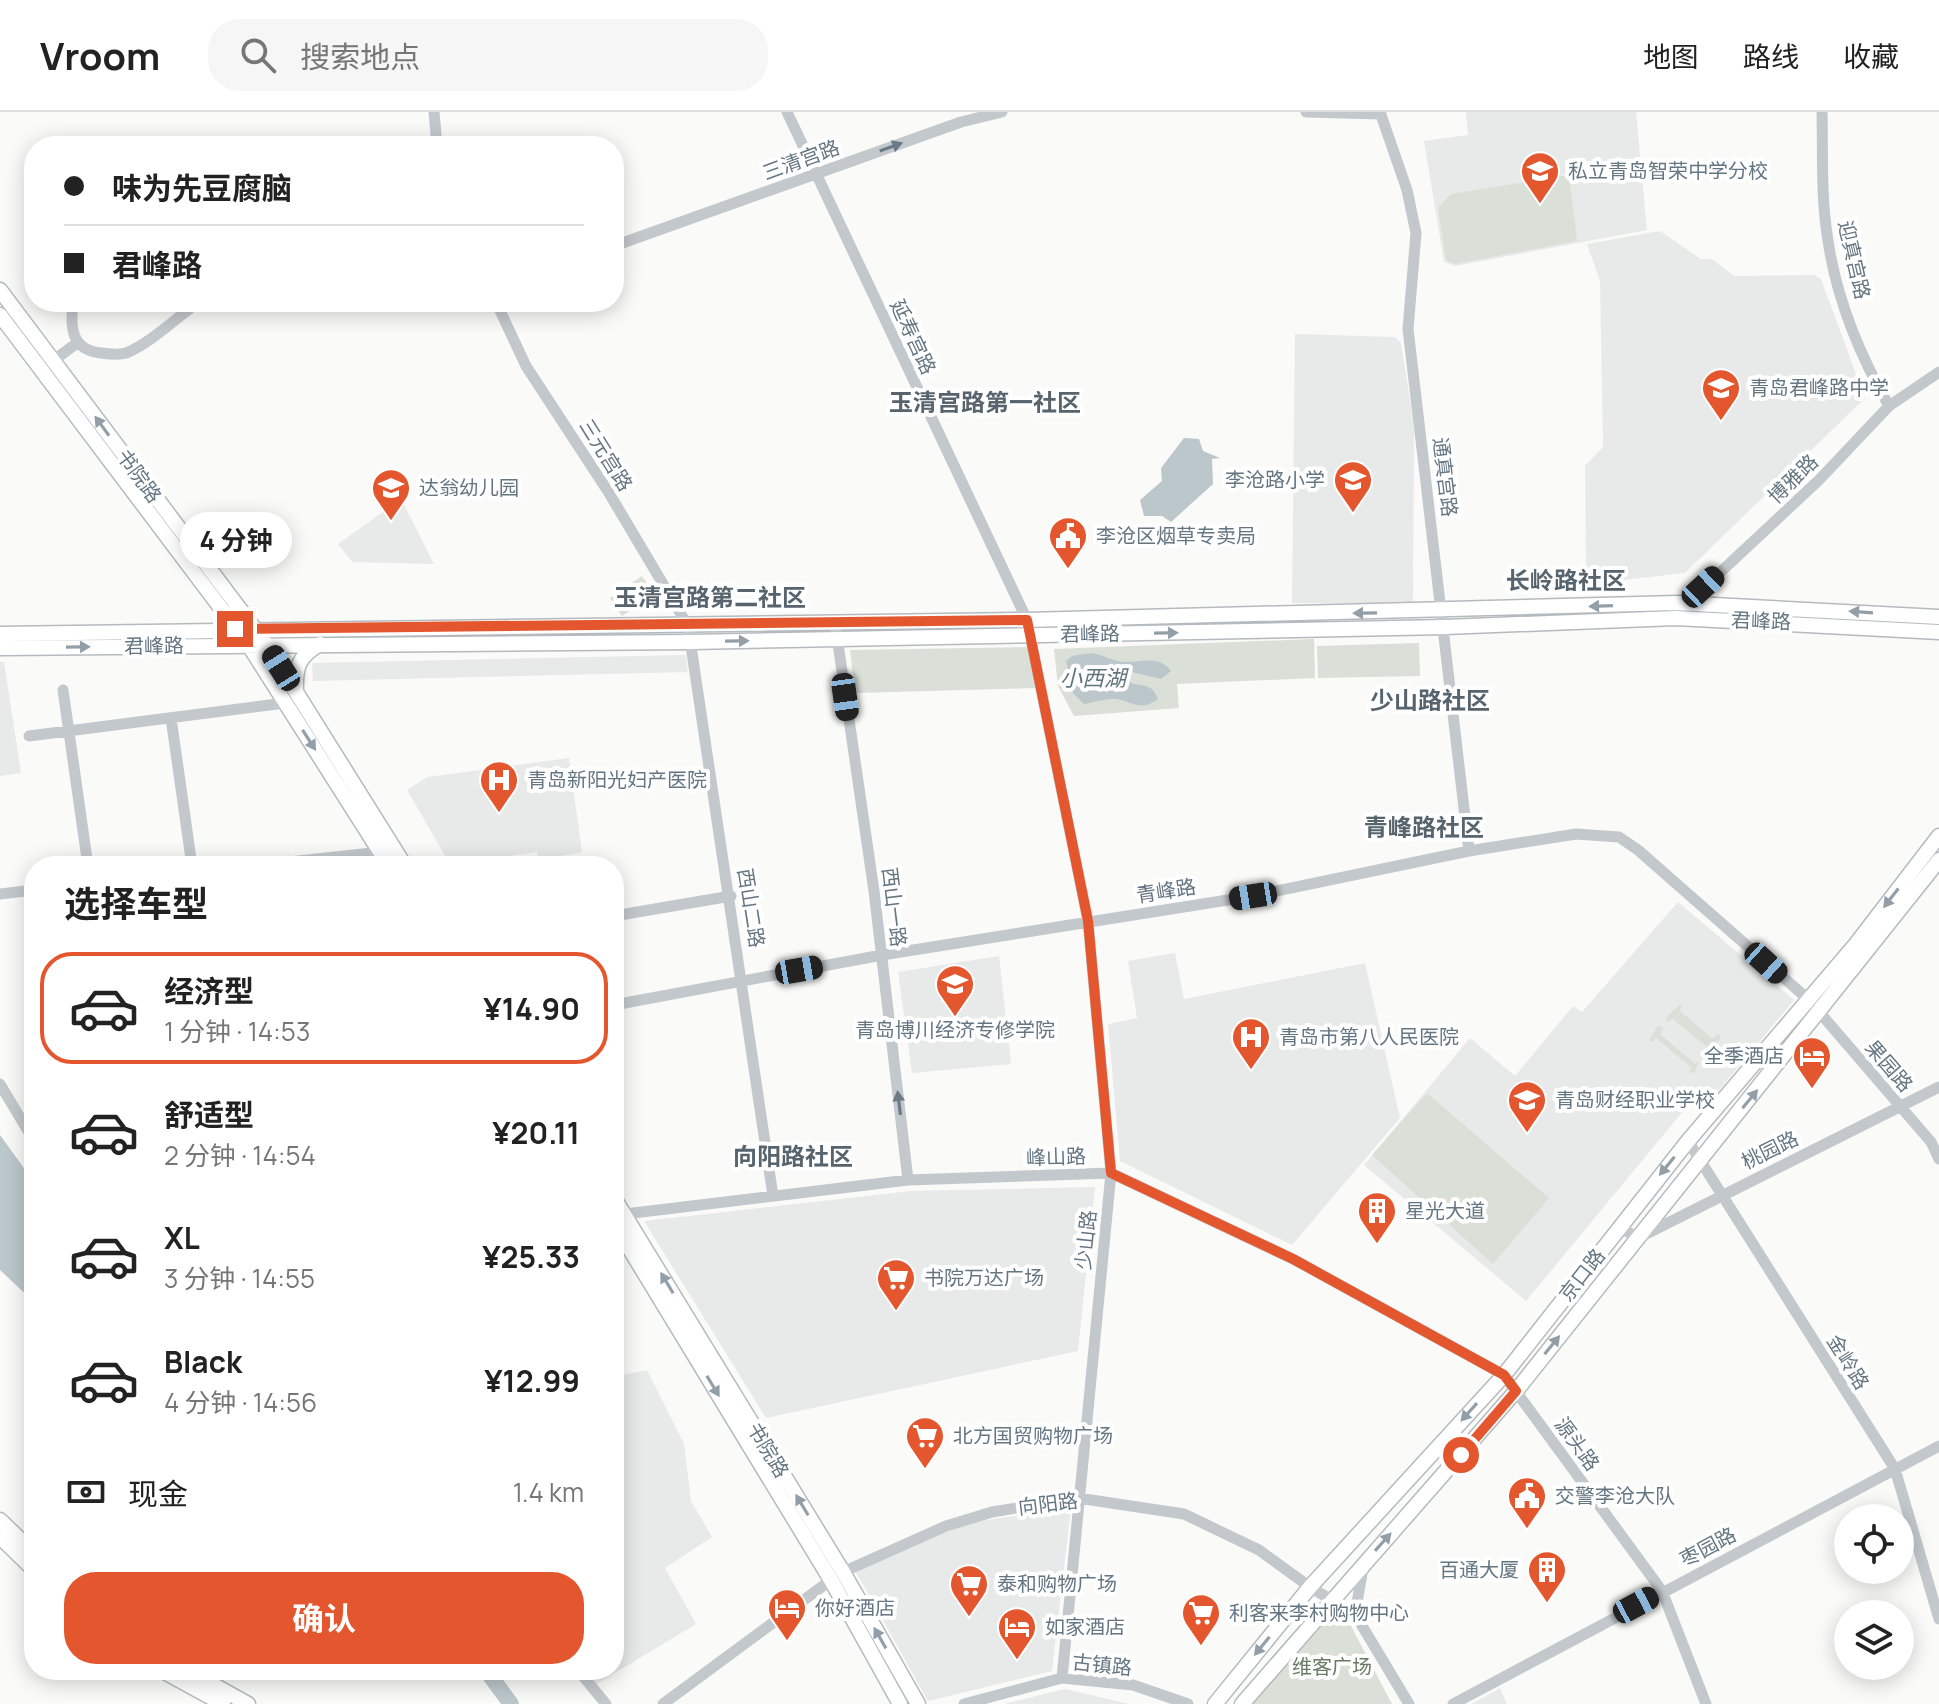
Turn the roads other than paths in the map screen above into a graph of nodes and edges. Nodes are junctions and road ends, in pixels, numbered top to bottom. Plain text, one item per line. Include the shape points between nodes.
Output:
1 (434, 112) edge
2 (787, 112) edge
3 (1002, 112) edge
4 (1306, 112) edge
5 (1822, 112) edge
6 (1380, 113) edge
7 (436, 136) edge
8 (817, 174) junction
9 (624, 242) edge
10 (0, 290) edge
11 (72, 312) edge
12 (184, 312) edge
13 (501, 312) edge
14 (0, 315) edge
15 (77, 343) junction
16 (54, 360) junction
17 (1939, 372) edge
18 (1889, 406) junction
19 (1685, 603) junction
20 (1443, 611) junction
21 (1939, 617) edge
22 (1676, 618) junction
23 (1027, 620) junction
24 (835, 623) junction
25 (688, 626) junction
26 (1445, 627) junction
27 (235, 629) junction
28 (254, 629) junction
29 (1939, 632) edge
30 (0, 634) edge
31 (1032, 635) junction
32 (836, 639) junction
33 (692, 642) junction
34 (323, 643) junction
35 (248, 644) junction
36 (266, 644) junction
37 (0, 648) edge
38 (63, 690) dead end
39 (291, 698) junction
40 (171, 718) junction
41 (69, 730) junction
42 (29, 736) dead end
43 (1939, 836) edge
44 (1469, 851) junction
45 (381, 852) junction
46 (87, 856) edge
47 (191, 856) edge
48 (344, 856) edge
49 (383, 856) edge
50 (398, 856) edge
51 (1939, 860) edge
52 (24, 891) edge
53 (0, 894) edge
54 (731, 896) junction
55 (624, 914) edge
56 (1088, 921) junction
57 (882, 955) junction
58 (743, 980) junction
59 (1809, 1000) junction
60 (624, 1003) edge
61 (1820, 1014) junction
62 (0, 1084) edge
63 (1939, 1087) edge
64 (1900, 1106) junction
65 (24, 1124) edge
66 (1688, 1141) junction
67 (1939, 1159) edge
68 (1700, 1161) junction
69 (1111, 1173) junction
70 (908, 1180) junction
71 (1721, 1195) junction
72 (773, 1196) junction
73 (624, 1220) edge
74 (1619, 1227) junction
75 (624, 1232) edge
76 (1638, 1238) junction
77 (1504, 1375) junction
78 (1516, 1391) junction
79 (1939, 1446) edge
80 (1895, 1469) junction
81 (1078, 1498) junction
82 (0, 1520) edge
83 (0, 1537) edge
84 (24, 1543) edge
85 (24, 1560) edge
86 (1365, 1562) junction
87 (837, 1576) junction
88 (1310, 1587) junction
89 (1662, 1591) junction
90 (1331, 1600) junction
91 (1355, 1614) junction
92 (1939, 1619) edge
93 (1062, 1678) junction
94 (179, 1680) edge
95 (205, 1680) edge
96 (586, 1680) edge
97 (223, 1704) edge
98 (248, 1704) edge
99 (606, 1704) edge
100 (663, 1704) edge
101 (900, 1704) edge
102 (918, 1704) edge
103 (964, 1704) edge
104 (1188, 1704) edge
105 (1215, 1704) edge
106 (1242, 1704) edge
107 (1409, 1704) edge
108 (1453, 1704) edge
109 (1706, 1704) edge

1 - 7 street
2 - 8 street, 延寿宫路
8 -> 3 street, 三清宫路
4 - 6 street
5 - 18 street, 迎真宫路 via 1832,263 1859,349
6 - 20 street, 通真宫路 via 1416,233 1408,329
8 - 9 street, 三清宫路
8 - 23 street, 延寿宫路
10 - 16 main road, 书院路
11 - 15 street
12 - 15 street via 126,353 86,351
13 - 25 street, 三元宫路 via 526,366
14 - 27 main road, 书院路
15 - 16 street
28 -> 16 main road, 书院路
17 - 18 street, 博雅路
18 - 19 street, 博雅路 via 1819,480
19 -> 20 main road, 君峰路
21 -> 19 main road, 君峰路
19 - 22 street, 博雅路
20 -> 23 main road, 君峰路
20 - 26 street, 通真宫路
22 - 26 main road, 君峰路
22 - 29 main road, 君峰路
23 - 24 main road, 君峰路
23 - 31 street, 少山路
24 - 25 main road, 君峰路
24 - 32 street, 西山一路
25 - 28 main road, 君峰路
25 - 33 street, 西山二路
31 -> 26 main road, 君峰路
26 - 44 street, 通真宫路
27 - 28 main road, 君峰路
27 - 30 main road, 君峰路
27 - 35 main road, 书院路
28 - 36 main road, 书院路
31 - 32 main road, 君峰路
31 - 56 street, 少山路
33 -> 32 main road, 君峰路
32 - 57 street, 西山一路
33 - 34 main road, 君峰路
33 - 54 street, 西山二路
34 - 36 main road, 君峰路
34 - 39 main road via 297,665
35 - 36 main road, 君峰路
37 -> 35 main road, 君峰路
35 - 39 main road, 书院路
36 - 39 main road, 书院路
38 - 41 street
39 - 40 street
39 -> 45 main road, 书院路
39 - 50 main road, 书院路
40 - 41 street
40 - 47 street
41 - 42 street
41 - 46 street
43 -> 59 main road, 京口路
44 - 56 street, 青峰路 via 1253,896
44 - 59 street, 青峰路 via 1576,834 1619,837
45 - 48 street
45 - 49 main road, 书院路
51 - 61 main road, 京口路
52 - 53 street
54 - 55 street
54 - 58 street, 西山二路
56 - 57 street, 青峰路
56 - 69 street, 少山路
57 - 58 street, 青峰路
70 -> 57 street, 西山一路
58 - 60 street, 青峰路
58 - 72 street, 西山二路
59 - 61 street, 果园路
59 - 66 main road, 京口路
61 - 64 street, 果园路
68 -> 61 main road, 京口路
62 - 65 street
63 - 64 street, 桃园路
64 - 67 street, 果园路
64 - 71 street, 桃园路
66 - 68 street, 金岭路
66 -> 74 main road, 京口路
68 - 71 street, 金岭路
68 - 76 main road, 京口路
69 - 70 street, 峰山路
69 - 77 street, 峰山路 via 1293,1259
69 - 81 street, 少山路
70 - 72 street, 峰山路
71 - 76 street, 桃园路
71 - 80 street, 金岭路
72 - 73 street, 峰山路
74 - 76 street
74 - 77 main road, 京口路
75 - 87 main road, 书院路
78 -> 76 main road, 京口路
77 - 78 street, 源头路
77 -> 88 main road, 京口路
86 -> 78 main road, 京口路
78 - 89 street, 源头路
79 - 80 street, 枣园路
80 - 89 street, 枣园路
80 - 92 street, 金岭路
81 - 87 street, 向阳路 via 992,1512 946,1526
81 - 88 street, 向阳路 via 1190,1516 1259,1550
81 - 93 street, 少山路
82 - 84 main road
83 - 85 main road
86 - 90 main road, 京口路
86 - 91 street
87 - 100 street, 向阳路
87 - 101 main road, 书院路
102 -> 87 main road, 书院路
88 - 90 street, 向阳路
88 -> 105 main road, 京口路
89 - 108 street, 枣园路
89 - 109 street, 源头路
90 - 91 street, 向阳路
90 - 106 main road, 京口路
91 - 107 street, 向阳路
93 - 103 street, 古镇路
93 - 104 street, 古镇路 via 1133,1685
94 - 97 main road
95 - 98 main road
96 - 99 street

